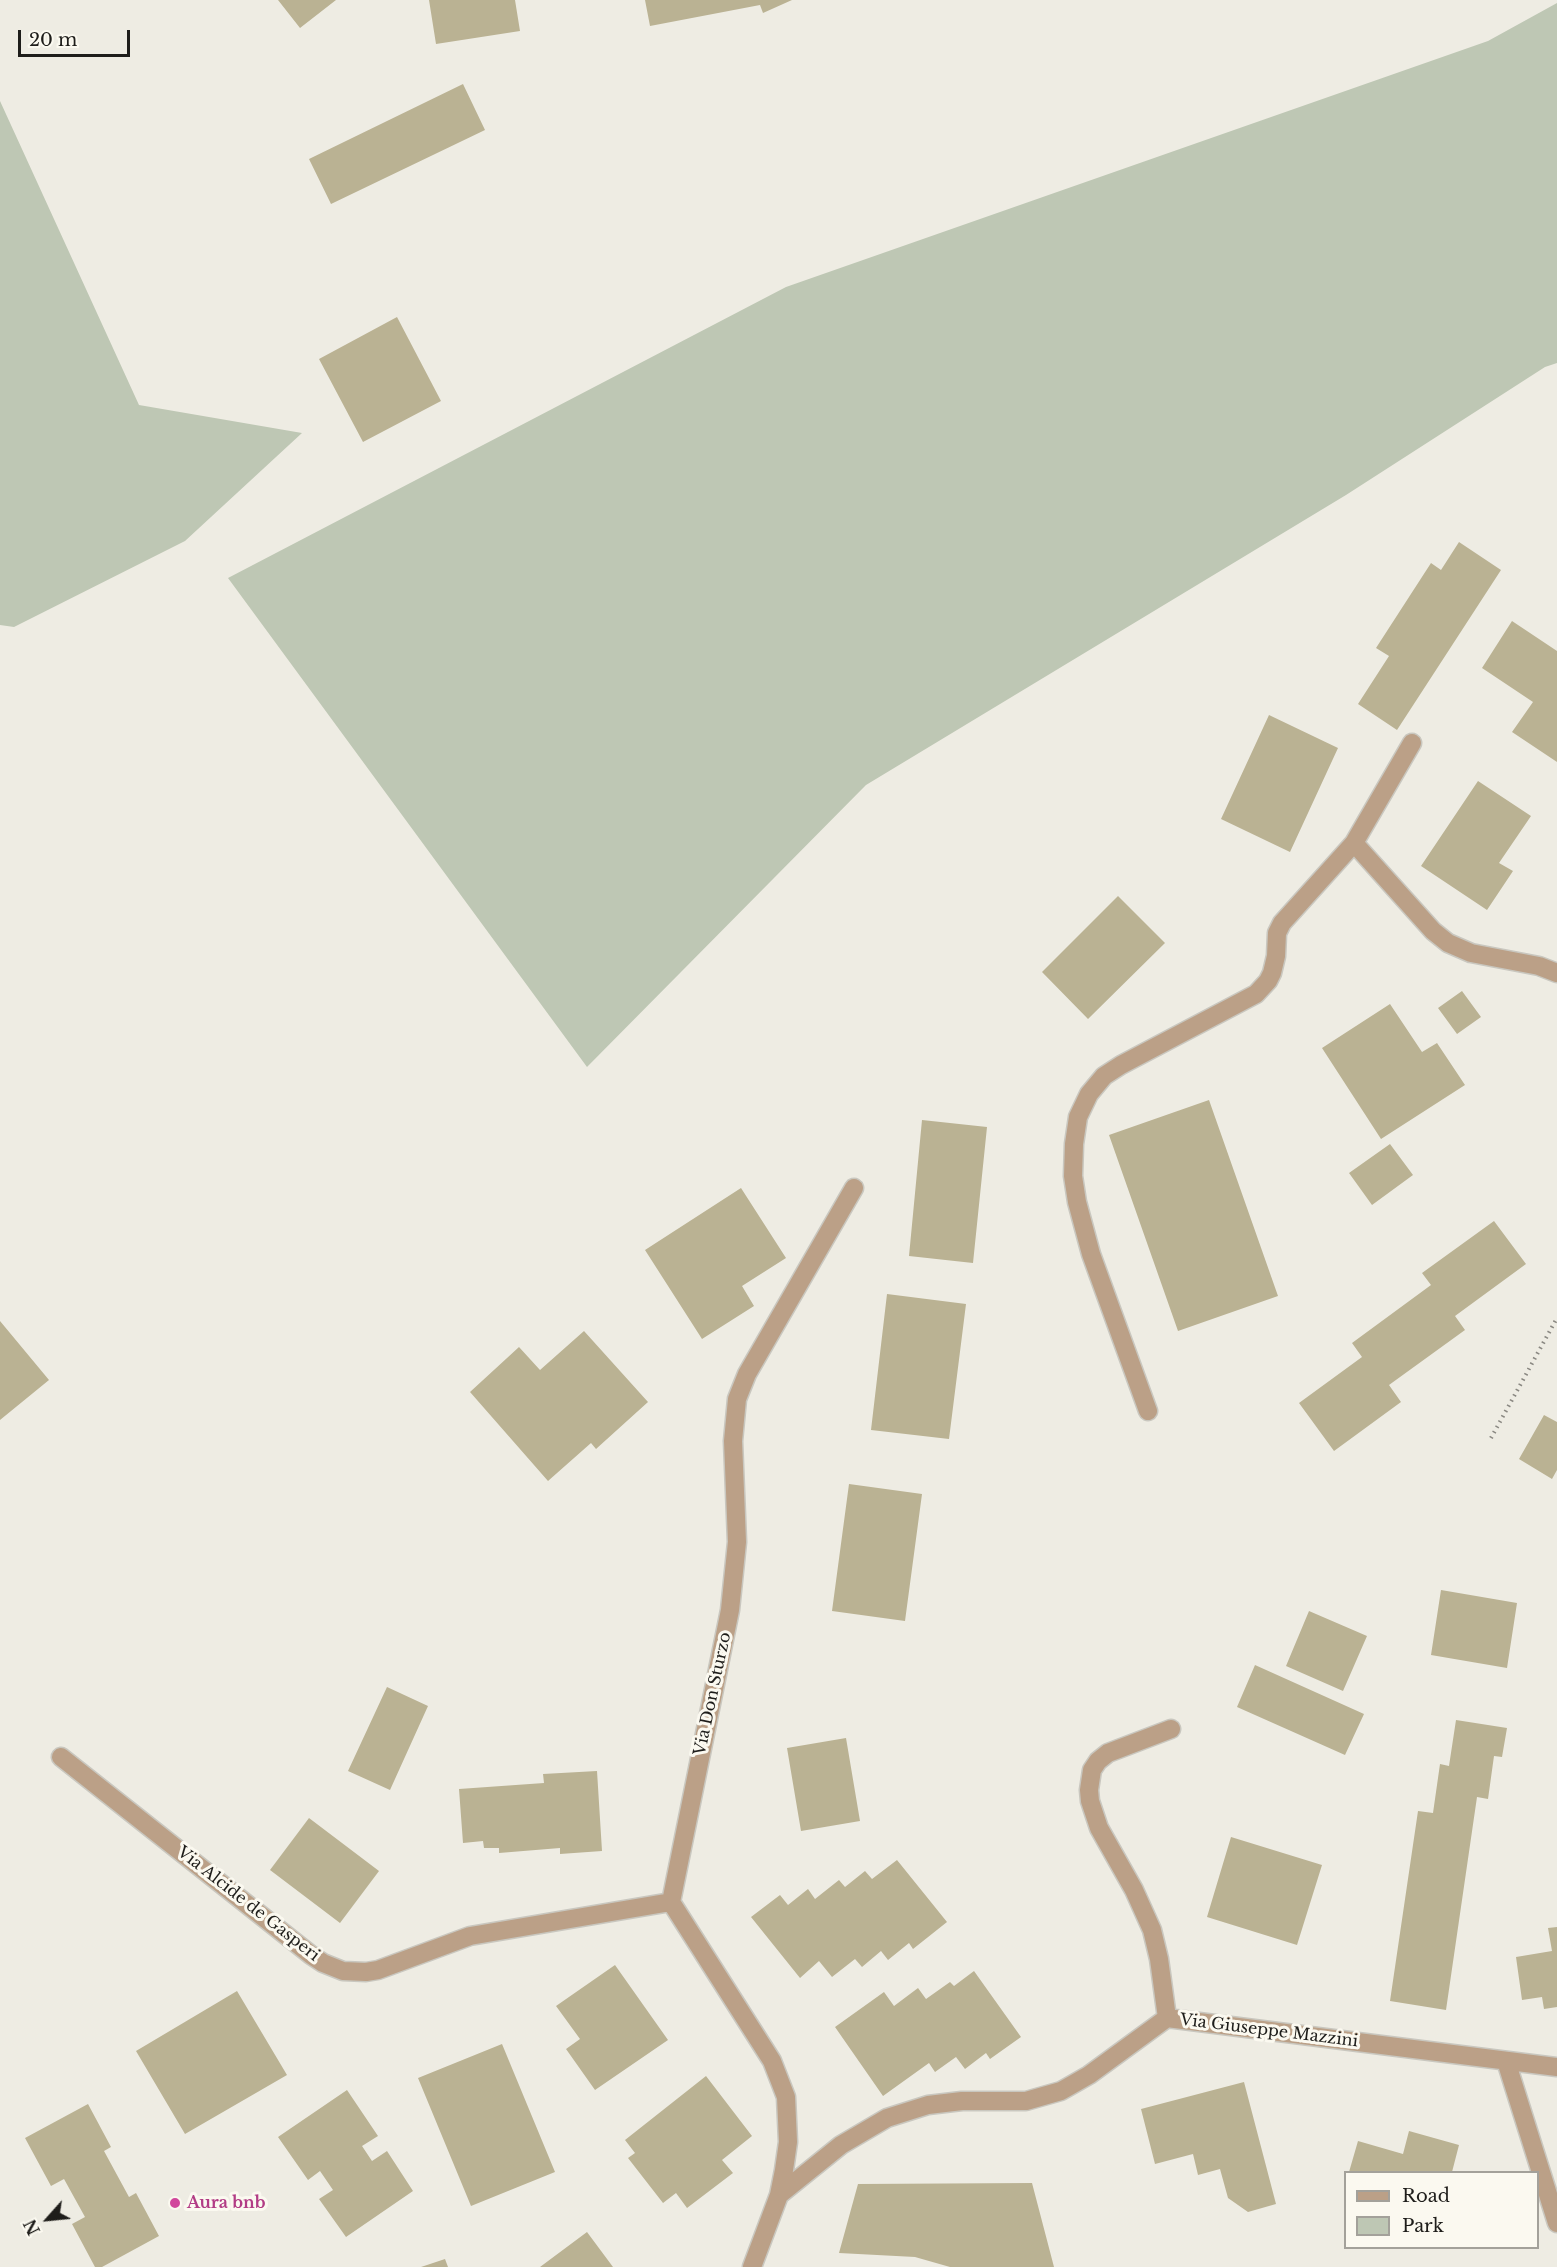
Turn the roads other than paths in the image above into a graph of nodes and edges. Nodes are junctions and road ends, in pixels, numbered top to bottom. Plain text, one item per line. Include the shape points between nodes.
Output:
1 (1412, 743) dead end
2 (1354, 843) junction
3 (1557, 973) edge
4 (854, 1188) dead end
5 (1148, 1411) dead end
6 (1171, 1729) dead end
7 (61, 1757) dead end
8 (670, 1902) junction
9 (1167, 2018) junction
10 (1506, 2061) junction
11 (1557, 2067) edge
12 (779, 2194) junction
13 (1557, 2223) edge
14 (752, 2267) edge

1 - 2 street
2 - 3 street via 1448,943 1471,953
2 - 5 street via 1282,922 1277,933 1275,964 1262,988 1104,1076 1089,1094 1078,1117 1073,1176 1081,1220
4 - 8 street, Via Don Sturzo via 747,1374 734,1410 737,1542 730,1610
6 - 9 street via 1098,1761 1092,1770 1089,1790 1099,1828 1152,1930
7 - 8 street, Via Alcide de Gasperi via 311,1955 343,1971 378,1970 470,1936
8 - 12 street via 780,2077 788,2126
9 - 10 street, Via Giuseppe Mazzini
9 - 12 street, Via Giuseppe Mazzini via 1061,2091 1026,2101 928,2105 887,2118 841,2145
10 - 11 street, Via Giuseppe Mazzini
10 - 13 street
12 - 14 street

